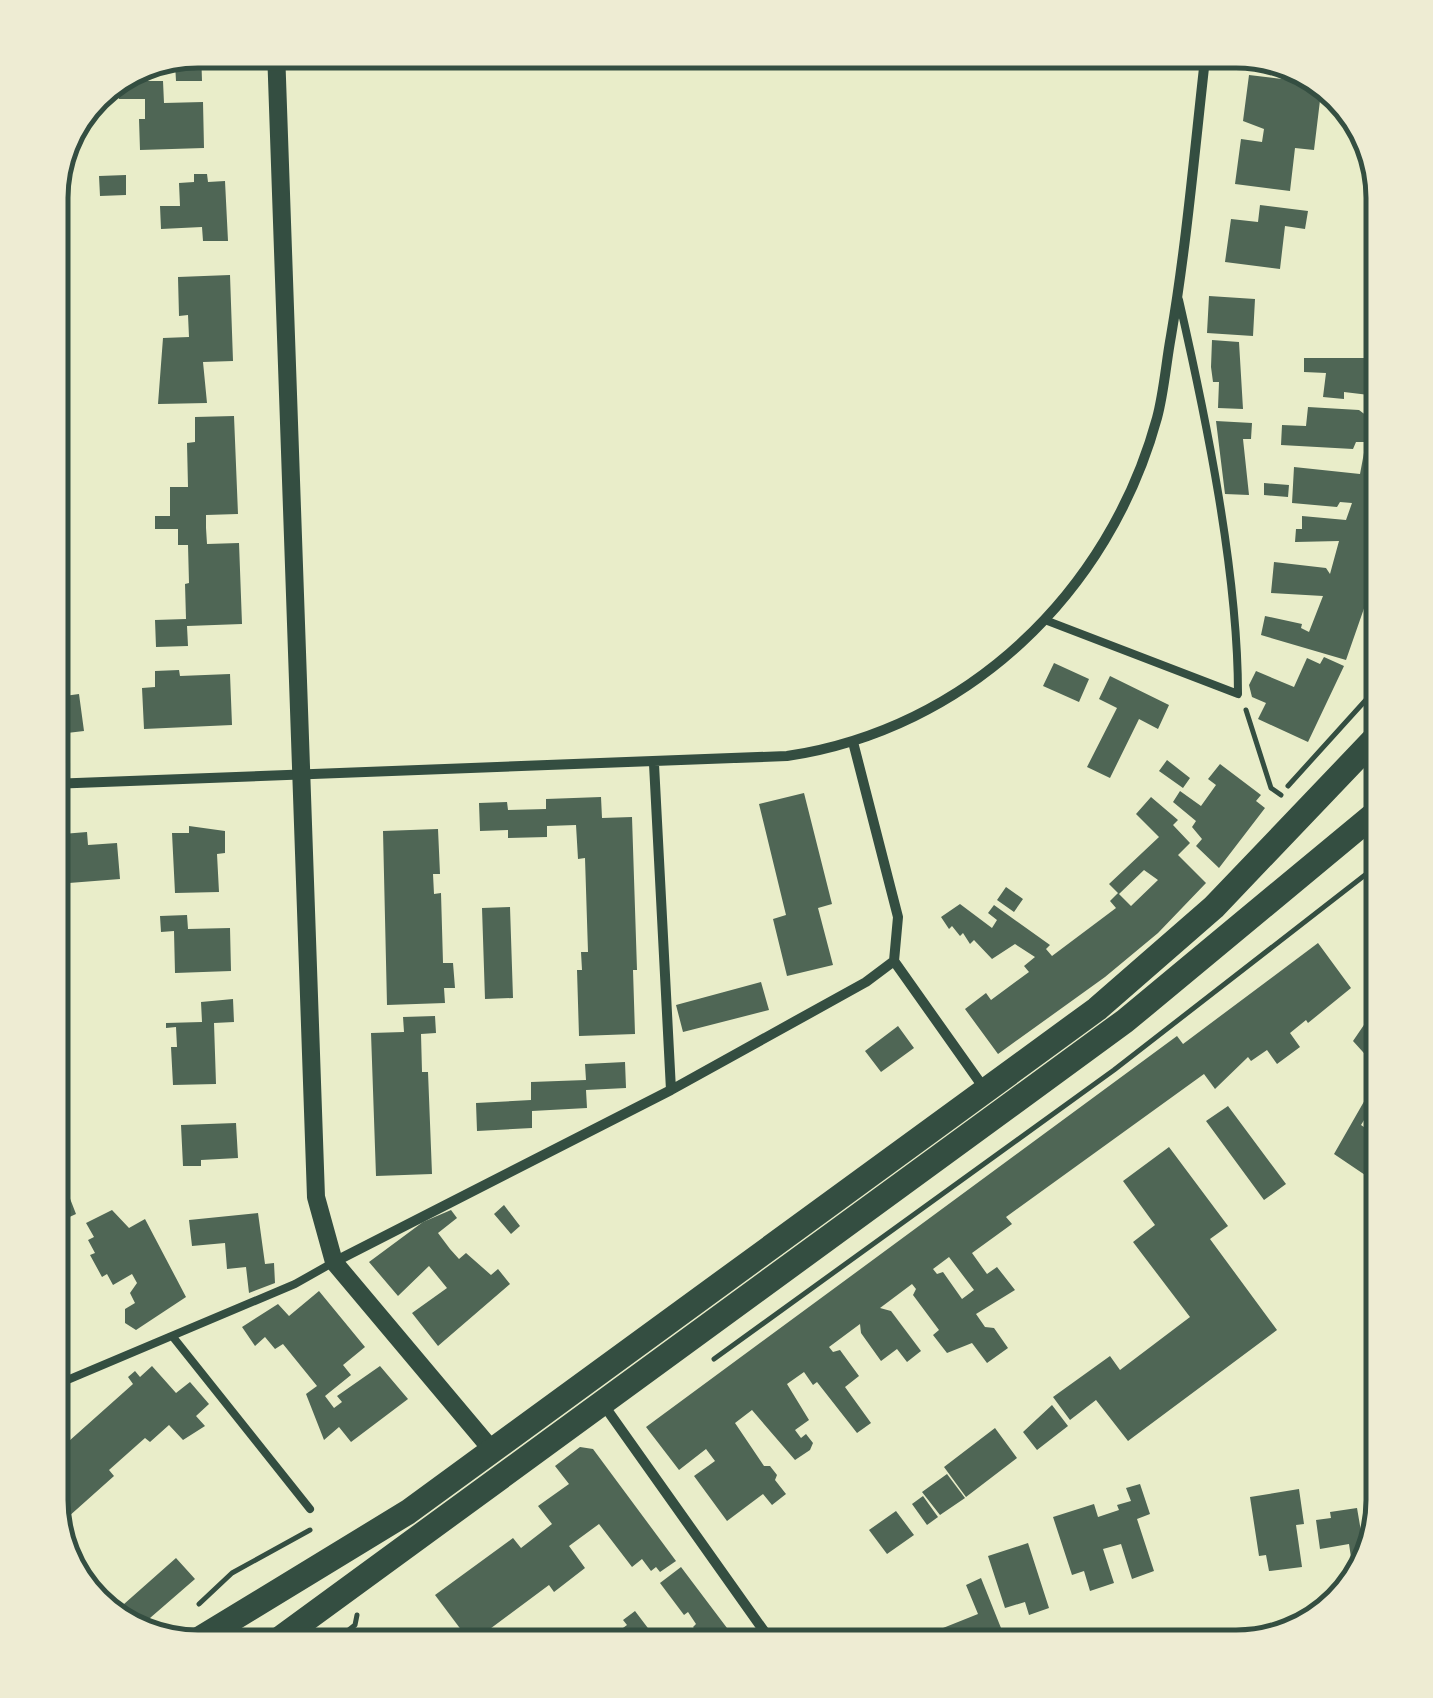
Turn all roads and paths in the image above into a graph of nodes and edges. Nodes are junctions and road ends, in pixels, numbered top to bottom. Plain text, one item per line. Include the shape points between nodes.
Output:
1 (277, 68) edge
2 (1204, 68) edge
3 (1178, 296) junction
4 (1046, 620) junction
5 (1238, 694) junction
6 (852, 742) junction
7 (1366, 749) edge
8 (654, 764) junction
9 (303, 774) junction
10 (68, 783) edge
11 (1281, 795) dead end
12 (1366, 821) edge
13 (894, 962) junction
14 (671, 1090) junction
15 (986, 1092) junction
16 (334, 1262) junction
17 (172, 1338) junction
18 (68, 1379) edge
19 (600, 1400) junction
20 (492, 1450) junction
21 (310, 1509) dead end
22 (214, 1630) edge
23 (291, 1630) edge
24 (763, 1630) edge

1 - 9 street
2 - 3 street
3 - 4 street via 1158,416 1136,478 1104,545
3 - 5 lane via 1223,548
4 - 5 lane
4 - 6 street via 959,695
5 - 11 path via 1271,788
6 - 8 street via 787,756
6 - 13 street via 898,917
7 - 15 main road via 1152,966
8 - 9 street
8 - 14 street
9 - 10 street
9 - 16 street via 316,1198
12 - 19 main road via 1125,1022
13 - 14 street
13 - 15 street
14 - 16 street
15 - 20 main road
16 - 17 lane
16 - 20 street
17 - 18 lane
17 - 21 lane
19 - 23 main road
19 - 24 street
20 - 22 main road via 408,1512

